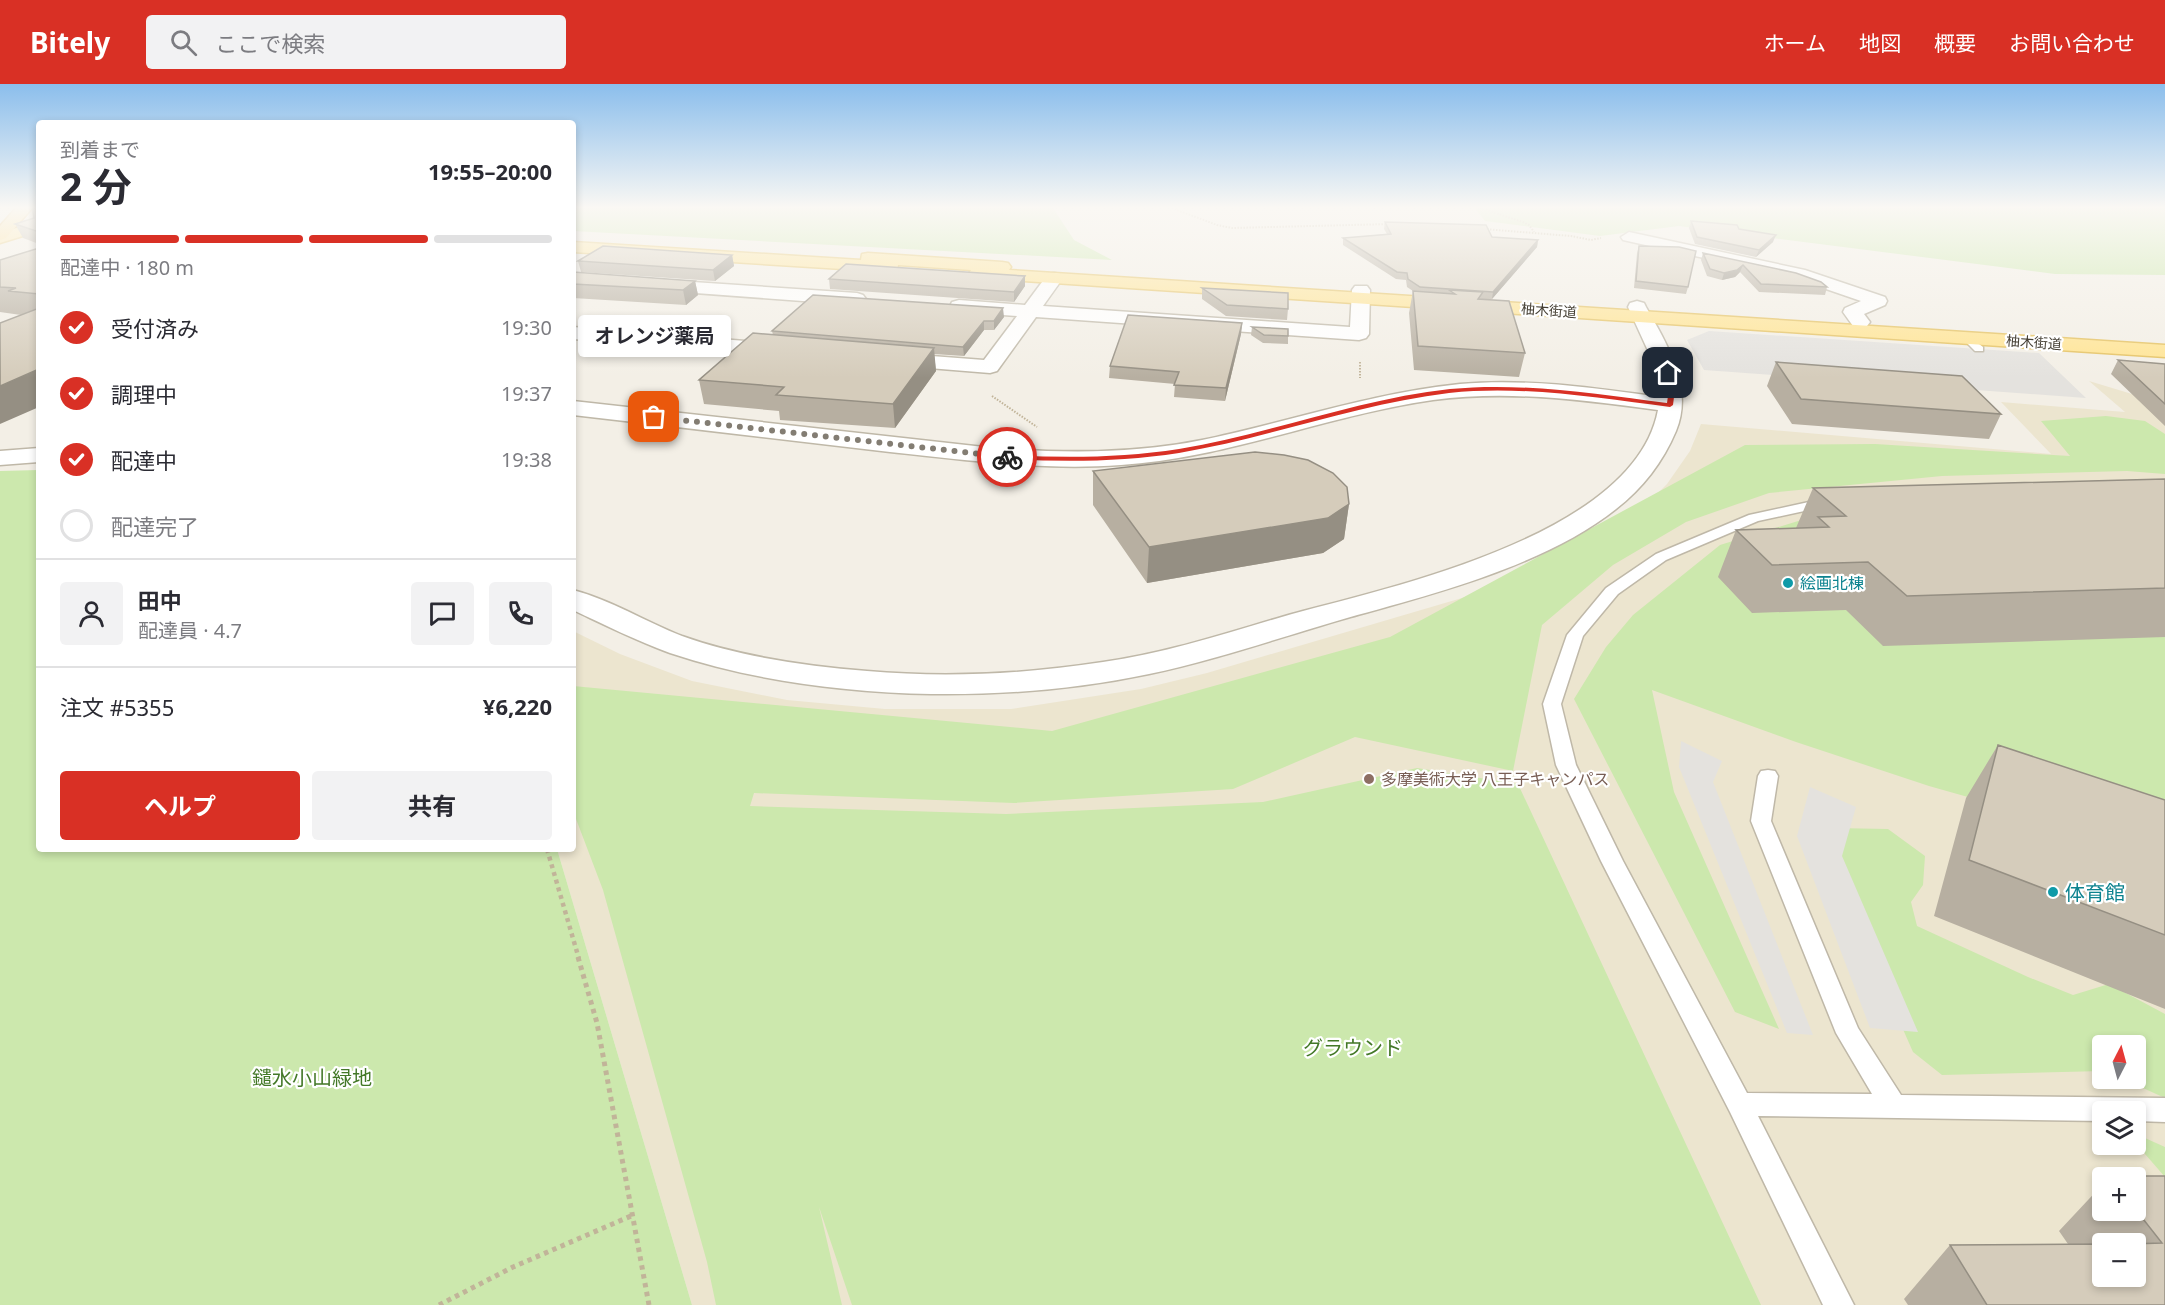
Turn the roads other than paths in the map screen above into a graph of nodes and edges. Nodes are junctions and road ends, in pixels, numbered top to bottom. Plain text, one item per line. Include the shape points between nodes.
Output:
1 (865, 264) edge
2 (900, 264) edge
3 (1758, 264) edge
4 (1054, 278) junction
5 (576, 279) edge
6 (1361, 294) junction
7 (878, 300) edge
8 (937, 304) edge
9 (1031, 311) junction
10 (1639, 312) junction
11 (1860, 322) junction
12 (576, 333) edge
13 (2165, 341) edge
14 (2165, 351) edge
15 (806, 352) edge
16 (875, 357) edge
17 (1670, 405) junction
18 (576, 408) edge
19 (36, 455) edge
20 (0, 458) edge
21 (1850, 496) edge
22 (576, 600) edge
23 (1768, 776) dead end
24 (1739, 1104) junction
25 (1894, 1106) junction
26 (2165, 1110) edge
27 (1839, 1305) edge

1 - 4 main road, 柚木街道
2 - 6 main road, 柚木街道
3 - 11 street via 1878,301 1852,312
4 - 6 main road, 柚木街道
4 - 9 street
5 - 7 street
6 - 9 street via 1359,334
6 - 10 main road, 柚木街道
8 - 9 street
9 - 16 street via 990,367
10 - 11 main road, 柚木街道
10 - 14 main road, 柚木街道 via 1973,344
10 - 17 street via 1668,373
11 - 13 main road, 柚木街道
12 - 15 street
17 - 18 street via 1552,391 1449,391 1180,451 1057,460 982,455
17 - 22 street via 1657,448 1628,484 1586,517 1537,545 1418,588 1132,667 1048,680 932,684 802,674 768,669 681,645
19 - 20 street
21 - 24 lane via 1754,518 1661,557 1612,591 1575,635 1552,704 1566,765
23 - 25 lane via 1761,821 1848,1034
24 - 25 lane
24 - 27 lane
25 - 26 lane

